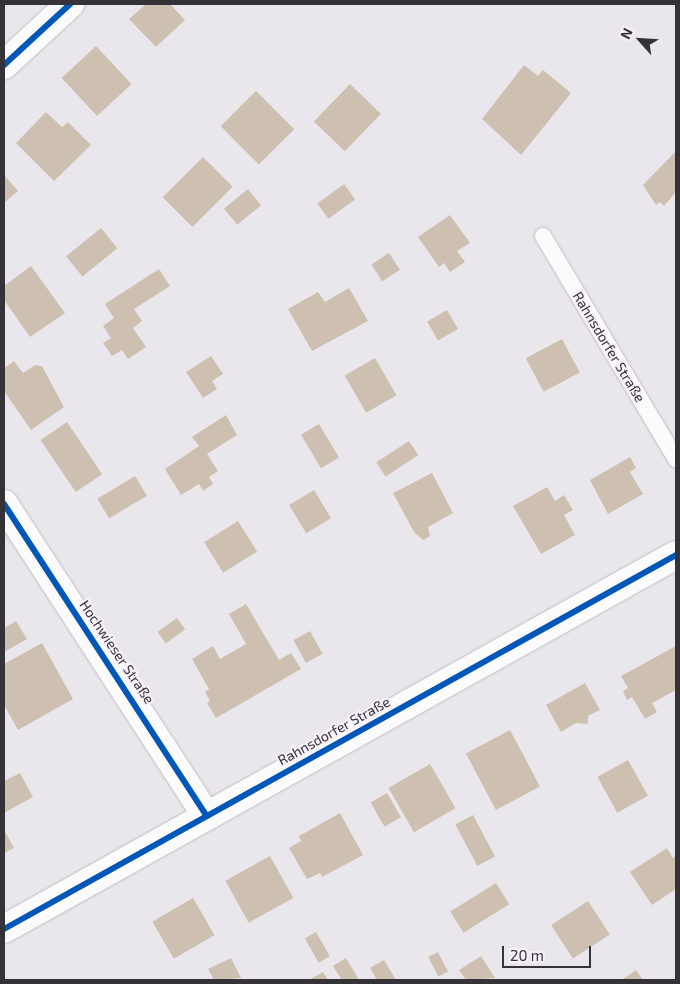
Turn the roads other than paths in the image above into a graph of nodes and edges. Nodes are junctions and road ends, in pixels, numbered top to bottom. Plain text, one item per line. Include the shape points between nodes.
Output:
1 (70, 4) edge
2 (4, 65) edge
3 (542, 236) dead end
4 (676, 459) edge
5 (4, 504) edge
6 (676, 555) edge
7 (207, 816) junction
8 (4, 929) edge

1 - 2 street
3 - 4 lane, Rahnsdorfer Straße
5 - 7 street, Hochwieser Straße
6 - 7 street, Rahnsdorfer Straße
7 - 8 street, Rahnsdorfer Straße

